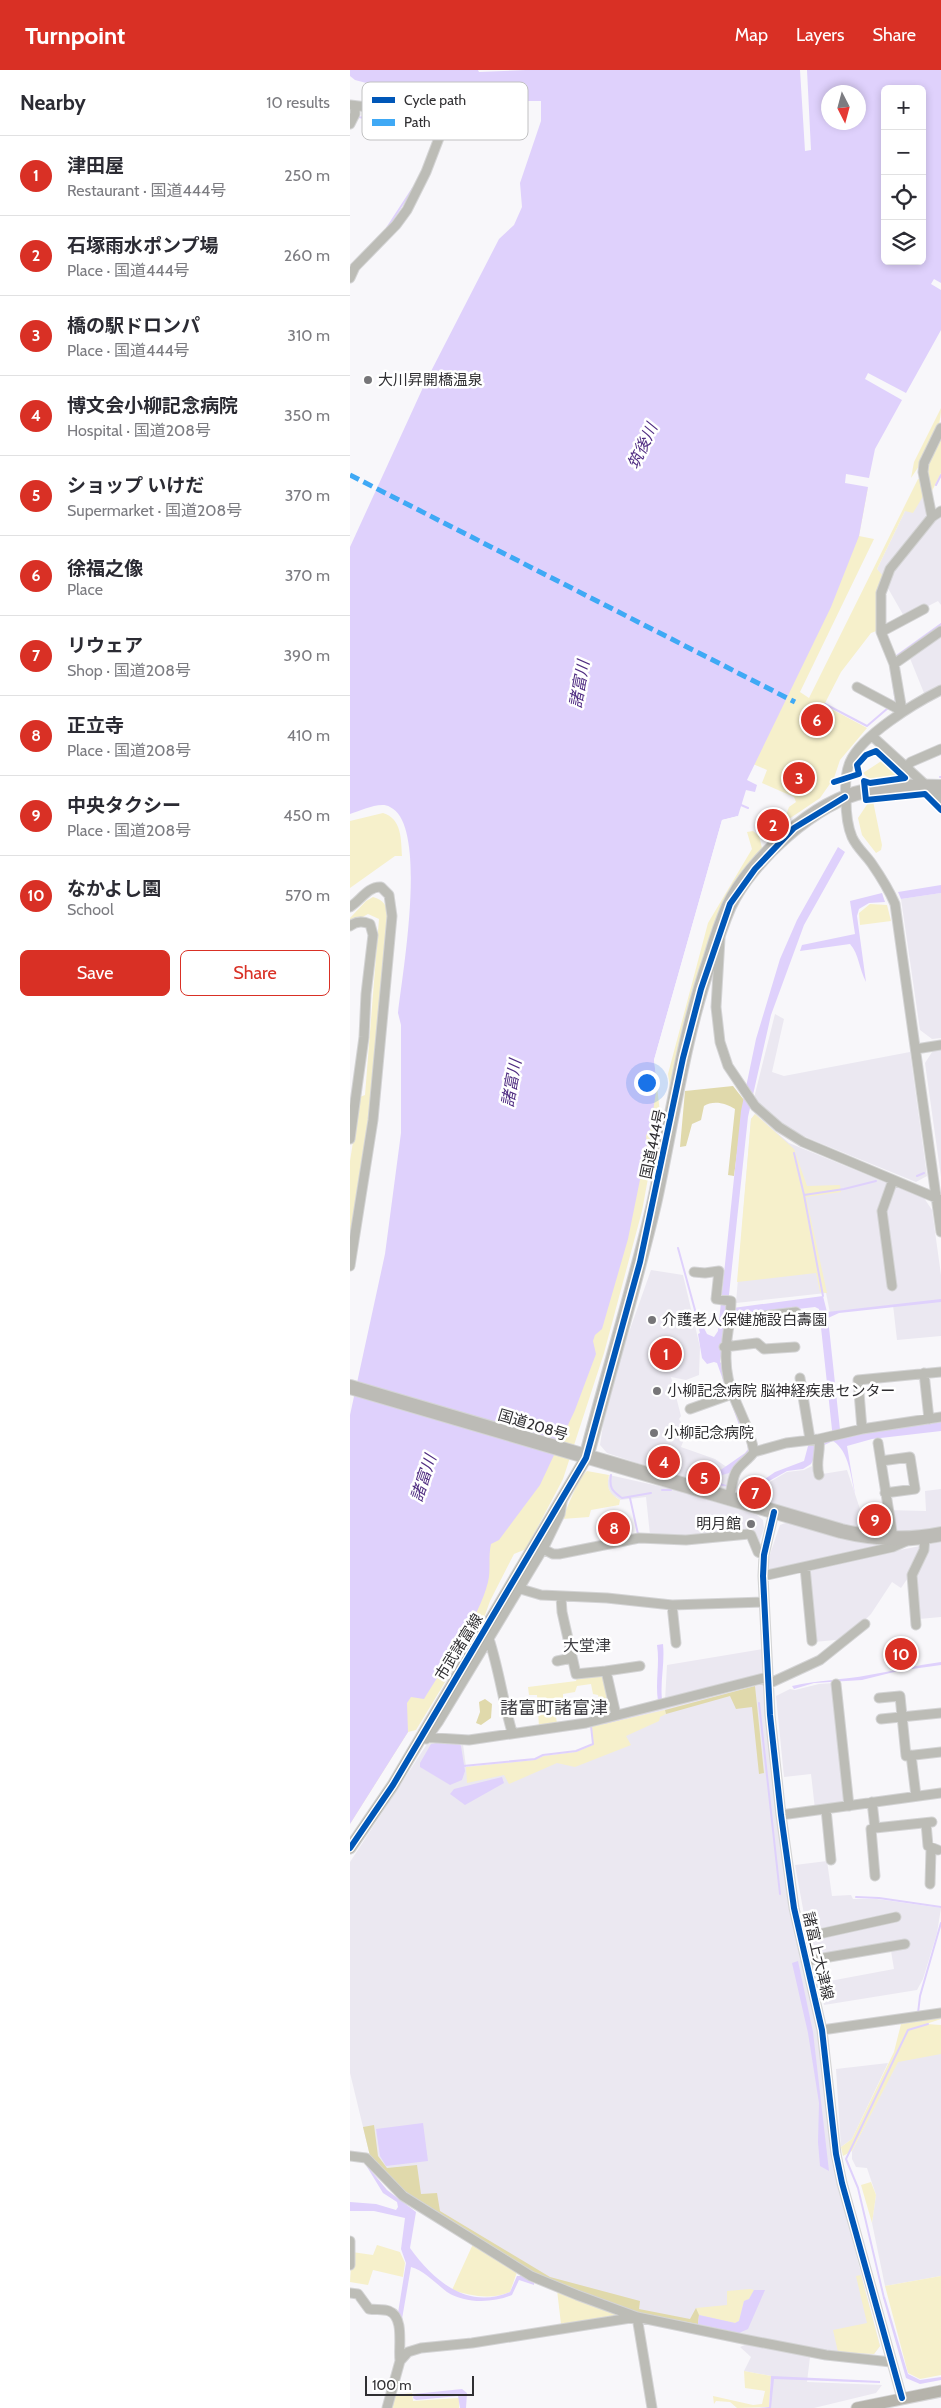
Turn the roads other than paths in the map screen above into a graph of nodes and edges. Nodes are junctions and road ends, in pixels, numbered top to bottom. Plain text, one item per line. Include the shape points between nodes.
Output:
1 (438, 140) edge
2 (350, 278) edge
3 (941, 428) edge
4 (941, 511) edge
5 (932, 517) junction
6 (924, 609) dead end
7 (941, 631) edge
8 (881, 632) junction
9 (894, 664) junction
10 (857, 687) dead end
11 (941, 690) edge
12 (902, 711) junction
13 (872, 736) junction
14 (941, 750) edge
15 (906, 767) junction
16 (934, 787) edge
17 (846, 797) junction
18 (941, 799) edge
19 (360, 902) junction
20 (350, 907) edge
21 (350, 915) edge
22 (350, 926) edge
23 (719, 932) junction
24 (941, 1045) edge
25 (916, 1049) junction
26 (350, 1139) edge
27 (893, 1180) junction
28 (939, 1199) edge
29 (941, 1232) edge
30 (350, 1265) edge
31 (694, 1272) dead end
32 (892, 1286) dead end
33 (796, 1312) dead end
34 (730, 1320) junction
35 (796, 1346) dead end
36 (724, 1347) junction
37 (941, 1372) edge
38 (924, 1373) junction
39 (800, 1378) dead end
40 (350, 1387) edge
41 (729, 1395) junction
42 (690, 1408) dead end
43 (941, 1417) edge
44 (929, 1419) junction
45 (862, 1429) junction
46 (810, 1439) junction
47 (819, 1439) junction
48 (878, 1443) dead end
49 (754, 1452) junction
50 (582, 1457) junction
51 (881, 1461) junction
52 (819, 1475) dead end
53 (564, 1492) junction
54 (885, 1493) junction
55 (728, 1498) junction
56 (774, 1512) junction
57 (941, 1534) edge
58 (920, 1537) junction
59 (893, 1538) junction
60 (543, 1549) junction
61 (764, 1555) junction
62 (805, 1567) junction
63 (762, 1576) junction
64 (515, 1588) junction
65 (561, 1597) junction
66 (764, 1602) junction
67 (672, 1605) junction
68 (865, 1624) dead end
69 (916, 1625) dead end
70 (489, 1639) junction
71 (812, 1641) dead end
72 (676, 1643) dead end
73 (572, 1658) junction
74 (557, 1661) dead end
75 (640, 1666) dead end
76 (606, 1670) junction
77 (768, 1681) junction
78 (836, 1684) dead end
79 (879, 1698) dead end
80 (941, 1713) edge
81 (616, 1715) junction
82 (902, 1717) junction
83 (881, 1719) dead end
84 (512, 1732) junction
85 (423, 1738) junction
86 (941, 1752) edge
87 (912, 1755) junction
88 (941, 1792) edge
89 (916, 1796) junction
90 (872, 1802) junction
91 (849, 1806) junction
92 (826, 1809) junction
93 (781, 1815) junction
94 (875, 1828) junction
95 (350, 1848) edge
96 (831, 1860) dead end
97 (875, 1876) dead end
98 (930, 1884) dead end
99 (896, 1917) dead end
100 (801, 1938) junction
101 (905, 1944) dead end
102 (806, 1961) junction
103 (941, 2013) edge
104 (822, 2030) junction
105 (350, 2156) edge
106 (350, 2241) edge
107 (350, 2265) edge
108 (350, 2293) edge
109 (637, 2317) junction
110 (400, 2361) junction
111 (891, 2362) junction
112 (941, 2391) edge
113 (902, 2398) junction
114 (388, 2408) edge
115 (652, 2408) edge
116 (857, 2408) edge

1 - 2 street via 407,210 355,266
3 - 5 street via 923,472
4 - 5 street
5 - 8 street via 884,581
6 - 8 street
7 - 9 street
8 - 9 street
9 - 12 street
10 - 12 street
11 - 12 street
12 - 13 street
13 - 15 street
13 - 17 street via 850,762
14 - 15 street
15 - 16 street
16 - 17 highway, 国道444号 via 879,789
16 - 18 street
17 - 23 highway, 国道444号 via 800,824 755,868 730,904
17 - 25 street via 846,816 852,838 889,890 895,904
19 - 20 street
19 - 21 street
19 - 30 street via 372,889 381,887 389,895 392,916 373,1120
22 - 26 street via 366,922 370,924 373,935
23 - 27 street via 716,1007 720,1042 728,1066 742,1089 755,1106 779,1127 803,1142
23 - 50 highway, 国道444号 via 683,1058 640,1262
24 - 25 street
25 - 28 street
27 - 28 street
27 - 32 street via 882,1211
28 - 29 street
31 - 34 street via 719,1271 716,1299 731,1304
33 - 34 street
34 - 36 street
35 - 36 street via 764,1349 758,1343
36 - 41 street
37 - 38 street
38 - 44 street
38 - 45 street via 858,1380
39 - 46 street
40 - 50 highway, 国道208号
41 - 42 street
41 - 49 street via 746,1424
43 - 44 street
44 - 45 street
45 - 47 street
46 - 47 street
46 - 49 street
47 - 52 street via 821,1450 816,1465
48 - 51 street
49 - 55 street via 737,1470
50 - 53 main road, 市武諸富線
50 - 55 highway, 国道208号
51 - 54 street
51 - 54 street via 910,1457 915,1489
53 - 60 street via 560,1514
53 - 64 main road, 市武諸富線
54 - 59 street
55 - 56 highway, 国道208号
56 - 59 highway, 国道208号 via 864,1536
56 - 61 street, 諸富上大津線
57 - 58 highway, 国道208号
58 - 59 highway, 国道208号
58 - 62 street via 893,1547
58 - 69 street via 924,1550 912,1575
60 - 61 street via 560,1554 630,1539 686,1540 749,1534 758,1552
60 - 64 street
61 - 63 street, 諸富上大津線
62 - 63 street
62 - 71 street
63 - 66 street, 諸富上大津線
64 - 65 street
64 - 70 street
64 - 85 main road, 市武諸富線 via 449,1687
65 - 67 street
65 - 73 street
66 - 67 street
66 - 77 street, 諸富上大津線
67 - 72 street
68 - 77 street via 820,1660
70 - 84 street
70 - 85 street via 439,1722
73 - 74 street
73 - 76 street via 576,1674
75 - 76 street
76 - 81 street
77 - 81 street
77 - 93 street, 諸富上大津線
78 - 91 street
79 - 82 street via 900,1696
80 - 82 street
81 - 84 street via 586,1723
82 - 83 street
82 - 87 street via 906,1756
84 - 85 street via 469,1740
85 - 95 main road, 市武諸富線
86 - 87 street
87 - 89 street
88 - 89 street
89 - 90 street
90 - 91 street
90 - 94 street
91 - 92 street
92 - 93 street
92 - 96 street
93 - 100 street, 諸富上大津線
94 - 97 street via 871,1829
94 - 98 street via 929,1822 928,1846 934,1849
99 - 100 street
100 - 102 street, 諸富上大津線
101 - 102 street
102 - 104 street, 諸富上大津線
103 - 104 street
104 - 111 street, 諸富上大津線 via 842,2183
105 - 109 street via 366,2158 403,2196 531,2276
106 - 107 street
108 - 110 street via 358,2294 369,2309 389,2311 395,2315 399,2322
109 - 110 street via 421,2348 408,2352
109 - 111 street via 826,2355
109 - 115 street
110 - 114 street
111 - 113 street, 諸富上大津線
112 - 113 main road
113 - 116 main road

